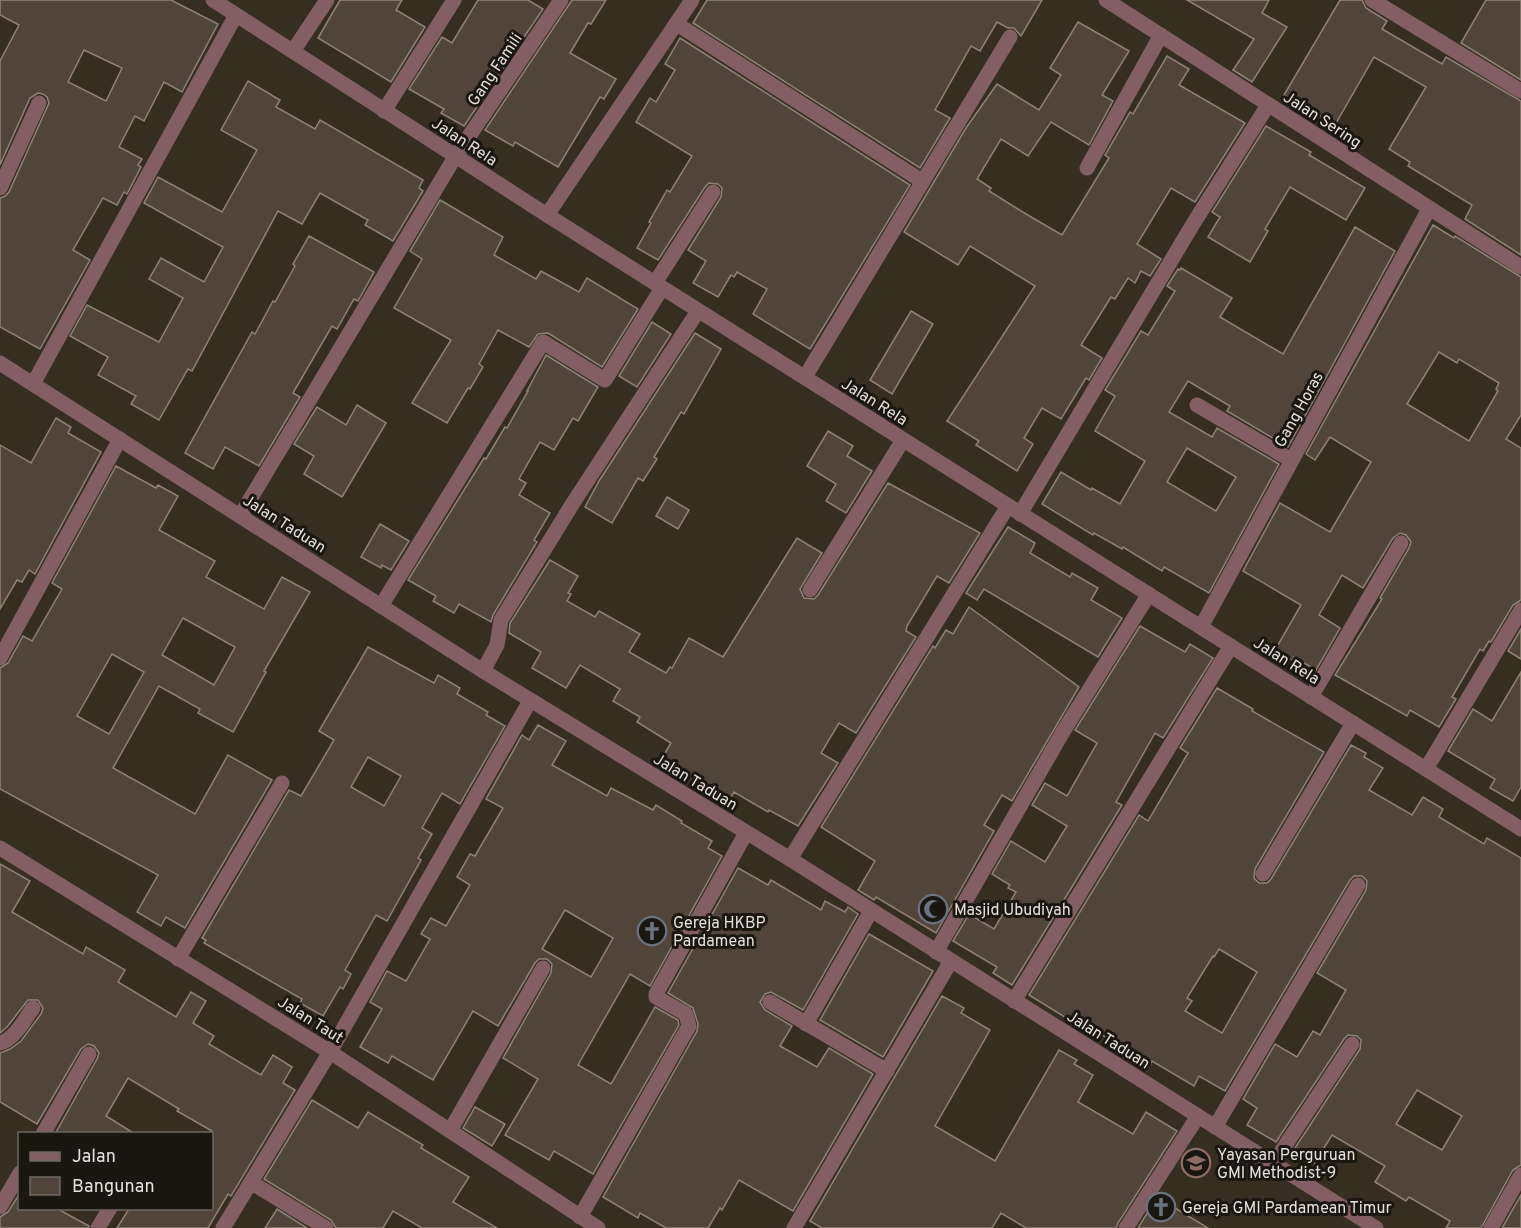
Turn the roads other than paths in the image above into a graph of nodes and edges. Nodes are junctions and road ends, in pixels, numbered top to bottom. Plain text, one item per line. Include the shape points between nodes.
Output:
1 (213, 0) edge
2 (327, 0) edge
3 (454, 0) edge
4 (561, 0) edge
5 (692, 0) edge
6 (1106, 0) edge
7 (1372, 0) edge
8 (236, 15) junction
9 (677, 24) junction
10 (1161, 36) junction
11 (1010, 37) dead end
12 (293, 51) junction
13 (1521, 91) edge
14 (39, 103) dead end
15 (1268, 105) junction
16 (384, 111) junction
17 (455, 157) junction
18 (1087, 168) dead end
19 (922, 181) junction
20 (0, 188) edge
21 (713, 192) dead end
22 (1429, 208) junction
23 (547, 215) junction
24 (1521, 267) edge
25 (658, 286) junction
26 (698, 311) junction
27 (0, 363) edge
28 (805, 377) junction
29 (33, 384) junction
30 (1197, 405) dead end
31 (120, 440) junction
32 (903, 440) junction
33 (1291, 460) junction
34 (1014, 510) junction
35 (240, 516) junction
36 (1401, 543) dead end
37 (810, 590) dead end
38 (1149, 594) junction
39 (381, 606) junction
40 (1521, 610) edge
41 (1201, 627) junction
42 (1231, 646) junction
43 (0, 658) edge
44 (483, 671) junction
45 (1311, 697) junction
46 (530, 701) junction
47 (1353, 723) junction
48 (1426, 769) junction
49 (282, 783) dead end
50 (1521, 829) edge
51 (746, 833) junction
52 (0, 848) edge
53 (790, 859) junction
54 (1263, 874) dead end
55 (1358, 885) dead end
56 (871, 911) junction
57 (936, 952) junction
58 (178, 959) junction
59 (951, 961) junction
60 (543, 968) dead end
61 (1014, 1001) junction
62 (770, 1002) dead end
63 (33, 1008) dead end
64 (806, 1024) junction
65 (0, 1043) edge
66 (1352, 1044) dead end
67 (330, 1052) junction
68 (89, 1054) dead end
69 (887, 1071) junction
70 (1198, 1116) junction
71 (1215, 1127) junction
72 (450, 1131) junction
73 (44, 1132) edge
74 (1273, 1164) junction
75 (1521, 1175) edge
76 (18, 1176) edge
77 (252, 1183) junction
78 (0, 1207) edge
79 (109, 1210) edge
80 (580, 1217) junction
81 (98, 1228) edge
82 (223, 1228) edge
83 (326, 1228) edge
84 (598, 1228) edge
85 (794, 1228) edge
86 (1126, 1228) edge
87 (1376, 1228) edge
88 (1491, 1228) edge

1 - 8 street, Jalan Rela
2 - 12 street
3 - 16 street
4 - 17 street, Gang Famili
5 - 9 street
6 - 10 street, Jalan Sering
7 - 13 street
8 - 12 street, Jalan Rela
8 - 29 street
9 - 19 street
9 - 23 street
10 - 15 street, Jalan Sering
10 - 18 street
11 - 19 street
12 - 16 street, Jalan Rela
14 - 20 street
15 - 22 street, Jalan Sering
15 - 34 street
16 - 17 street, Jalan Rela
17 - 23 street, Jalan Rela
17 - 35 street, Gang Famili
19 - 28 street
21 - 25 street
22 - 24 street, Jalan Sering
22 - 33 street, Gang Horas
23 - 25 street, Jalan Rela
25 - 26 street, Jalan Rela
25 - 39 street via 605,380 543,342
26 - 28 street, Jalan Rela
26 - 44 street via 501,620 496,645
27 - 29 street, Jalan Taduan
28 - 32 street, Jalan Rela
29 - 31 street, Jalan Taduan
30 - 33 street
31 - 35 street, Jalan Taduan
31 - 43 street
32 - 34 street, Jalan Rela
32 - 37 street
33 - 41 street, Gang Horas
34 - 38 street, Jalan Rela
34 - 53 street
35 - 39 street, Jalan Taduan
36 - 45 street
38 - 41 street, Jalan Rela
38 - 57 street via 1064,730
39 - 44 street, Jalan Taduan
40 - 48 street
41 - 42 street, Jalan Rela
42 - 45 street, Jalan Rela
42 - 61 street
44 - 46 street, Jalan Taduan
45 - 47 street, Jalan Rela
46 - 51 street, Jalan Taduan
46 - 67 street
47 - 48 street, Jalan Rela
47 - 54 street
48 - 50 street, Jalan Rela
49 - 58 street
51 - 53 street, Jalan Taduan
51 - 80 street via 656,994 686,1014 689,1026
52 - 58 street, Jalan Taut
53 - 56 street, Jalan Taduan
55 - 71 street
56 - 57 street, Jalan Taduan
56 - 64 street
57 - 59 street, Jalan Taduan
58 - 67 street, Jalan Taut
59 - 61 street, Jalan Taduan
59 - 69 street
60 - 72 street
61 - 70 street, Jalan Taduan
62 - 64 street
63 - 65 street via 12,1036
64 - 69 street
66 - 74 street
67 - 72 street, Jalan Taut
67 - 77 street
68 - 73 street
69 - 85 street
70 - 71 street, Jalan Taduan
70 - 86 street
71 - 74 street, Jalan Taduan
72 - 80 street, Jalan Taut
74 - 87 street, Jalan Taduan
75 - 88 street
76 - 78 street
77 - 82 street
77 - 83 street
79 - 81 street
80 - 84 street, Jalan Taut

